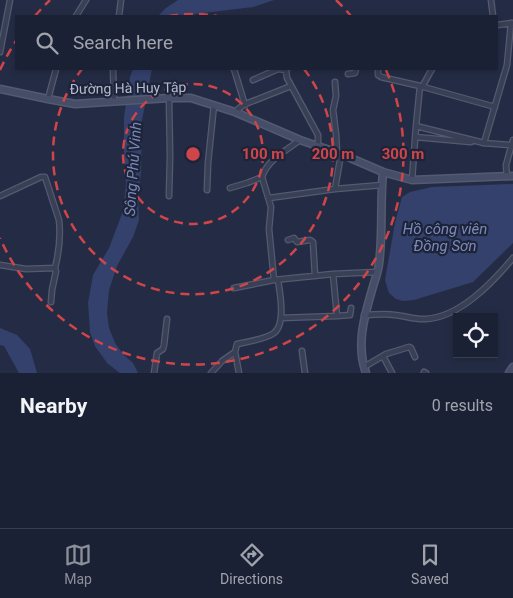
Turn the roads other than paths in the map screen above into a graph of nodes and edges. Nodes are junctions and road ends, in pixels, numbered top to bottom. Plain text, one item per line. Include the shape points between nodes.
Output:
1 (10, 0) edge
2 (86, 0) edge
3 (121, 0) edge
4 (491, 0) edge
5 (77, 15) edge
6 (119, 15) edge
7 (493, 15) edge
8 (512, 23) edge
9 (498, 25) edge
10 (0, 52) edge
11 (56, 70) edge
12 (113, 70) edge
13 (234, 70) edge
14 (276, 70) edge
15 (286, 70) edge
16 (356, 70) edge
17 (378, 70) edge
18 (431, 70) edge
19 (348, 74) dead end
20 (253, 80) dead end
21 (335, 82) dead end
22 (291, 86) junction
23 (421, 86) junction
24 (0, 89) edge
25 (169, 98) junction
26 (48, 99) junction
27 (114, 102) junction
28 (244, 104) junction
29 (214, 105) junction
30 (495, 107) junction
31 (235, 112) junction
32 (416, 126) junction
33 (415, 137) junction
34 (300, 140) junction
35 (512, 142) edge
36 (484, 143) junction
37 (318, 146) junction
38 (339, 153) junction
39 (383, 172) junction
40 (510, 176) edge
41 (262, 177) junction
42 (412, 180) junction
43 (382, 185) junction
44 (230, 188) dead end
45 (336, 189) junction
46 (207, 190) dead end
47 (0, 196) edge
48 (169, 196) dead end
49 (269, 198) junction
50 (288, 240) dead end
51 (513, 258) edge
52 (0, 265) edge
53 (55, 268) junction
54 (377, 272) junction
55 (333, 274) junction
56 (315, 276) junction
57 (276, 280) junction
58 (234, 288) dead end
59 (51, 302) dead end
60 (351, 308) dead end
61 (364, 315) junction
62 (337, 316) junction
63 (167, 318) dead end
64 (281, 318) junction
65 (302, 351) dead end
66 (235, 352) junction
67 (383, 356) junction
68 (415, 357) dead end
69 (513, 367) edge
70 (365, 370) edge
71 (154, 373) edge
72 (211, 373) edge
73 (239, 373) edge
74 (305, 373) edge
75 (392, 373) edge
76 (509, 373) edge

1 - 10 street
2 - 5 street
3 - 6 street
4 - 7 street
8 - 9 street
8 - 30 street via 507,65
11 - 26 street
12 - 27 street
13 - 28 street
14 - 20 street
15 - 22 street
16 - 19 street via 356,73
17 - 23 street via 381,77
18 - 23 street
21 - 38 street via 333,110
22 - 28 street
22 - 37 street via 318,136
23 - 30 street
23 - 32 street
24 - 26 main road, Đường Hà Huy Tập
25 - 27 main road, Đường Hà Huy Tập
25 - 29 main road, Đường Hà Huy Tập via 191,98
25 - 48 street
26 - 27 main road, Đường Hà Huy Tập via 76,104
28 - 31 street
29 - 31 main road, Đường Hà Huy Tập
29 - 46 street
30 - 36 street
31 - 34 main road, Đường Hà Huy Tập
32 - 33 street
32 - 36 street
33 - 36 street
33 - 42 street
34 - 37 main road, Đường Hà Huy Tập
34 - 41 street via 271,163
35 - 36 street
35 - 40 street via 506,166
37 - 38 main road, Đường Hà Huy Tập
38 - 39 main road, Đường Hà Huy Tập
38 - 45 street
39 - 42 main road, Đường Hà Huy Tập
39 - 43 main road
40 - 42 main road, Đường Hà Huy Tập
41 - 44 street
41 - 49 street
43 - 45 street
43 - 54 main road
45 - 49 street
47 - 53 street via 46,177 60,227
49 - 57 street via 269,229
50 - 56 street via 312,242
51 - 61 street via 489,284 452,312 426,319 396,314
52 - 53 street via 26,269
53 - 59 street
54 - 55 street
54 - 61 main road
55 - 56 street
55 - 62 street
56 - 57 street
57 - 58 street
57 - 64 street via 282,306
60 - 62 street via 350,315
61 - 70 main road via 361,355
62 - 64 street
63 - 71 street via 164,345 157,353
64 - 66 street via 274,334 237,344
65 - 74 street
66 - 72 street
66 - 73 street
67 - 68 street via 411,347
67 - 70 street
67 - 75 street
69 - 76 main road

